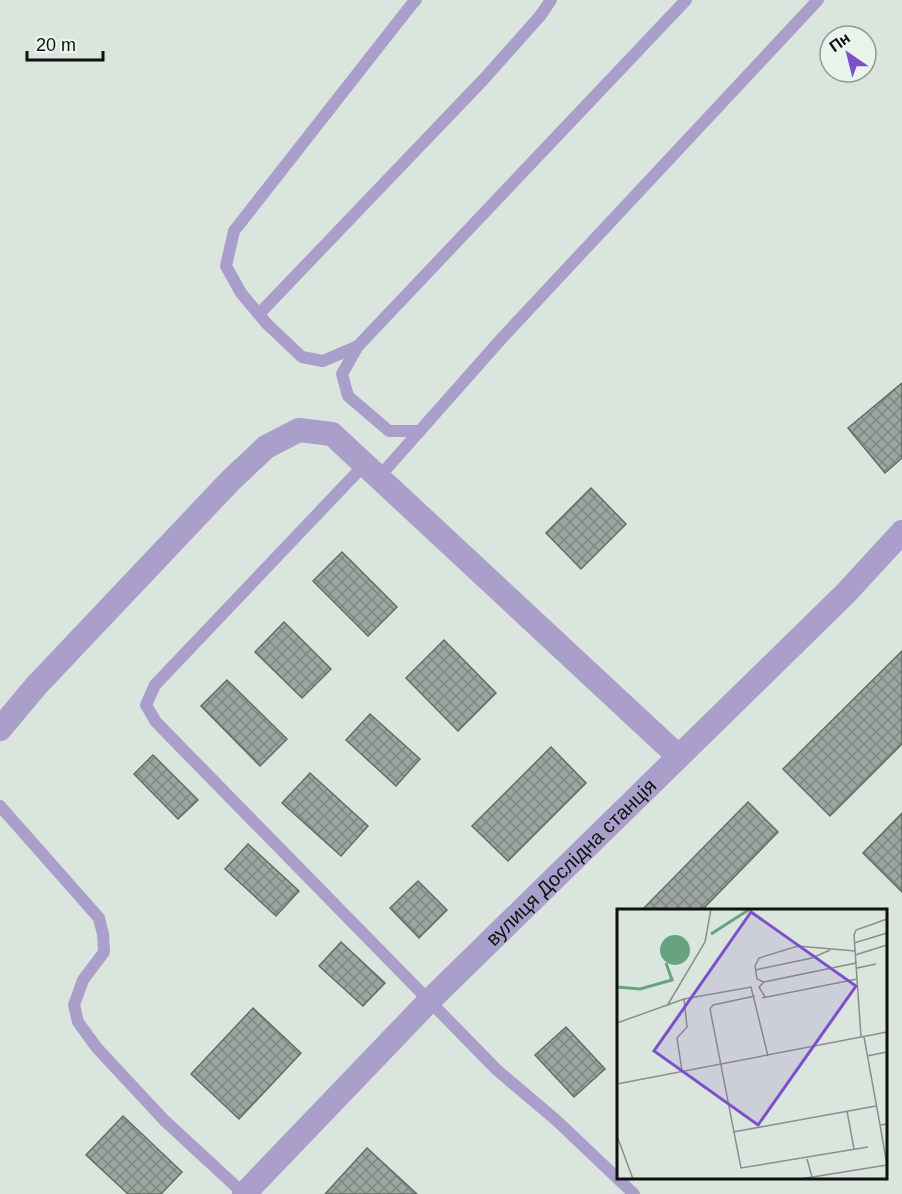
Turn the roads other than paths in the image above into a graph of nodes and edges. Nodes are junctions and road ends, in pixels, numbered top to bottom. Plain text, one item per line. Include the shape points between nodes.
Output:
1 (416, 0) edge
2 (552, 0) edge
3 (686, 0) edge
4 (818, 0) edge
5 (259, 314) junction
6 (358, 346) junction
7 (420, 431) junction
8 (372, 471) junction
9 (902, 532) edge
10 (0, 729) edge
11 (678, 756) junction
12 (0, 806) edge
13 (430, 1000) junction
14 (617, 1178) edge
15 (618, 1179) edge
16 (243, 1194) edge
17 (634, 1194) edge

1 - 5 lane via 234,231 226,266
2 - 5 lane via 483,80
3 - 6 lane
4 - 7 lane
5 - 6 lane via 302,357 323,361
6 - 7 lane via 342,374 348,396 389,431
7 - 8 lane
8 - 10 street via 332,434 299,430 266,447 36,686
8 - 11 street
8 - 13 lane via 155,685 146,705 156,722
9 - 11 street, вулиця Дослідна станція via 846,593
11 - 13 street, вулиця Дослідна станція
12 - 16 lane via 99,918 104,952 83,980 74,1005 78,1022 164,1120
13 - 14 lane via 497,1070
13 - 16 street, вулиця Дослідна станція
15 - 17 lane

